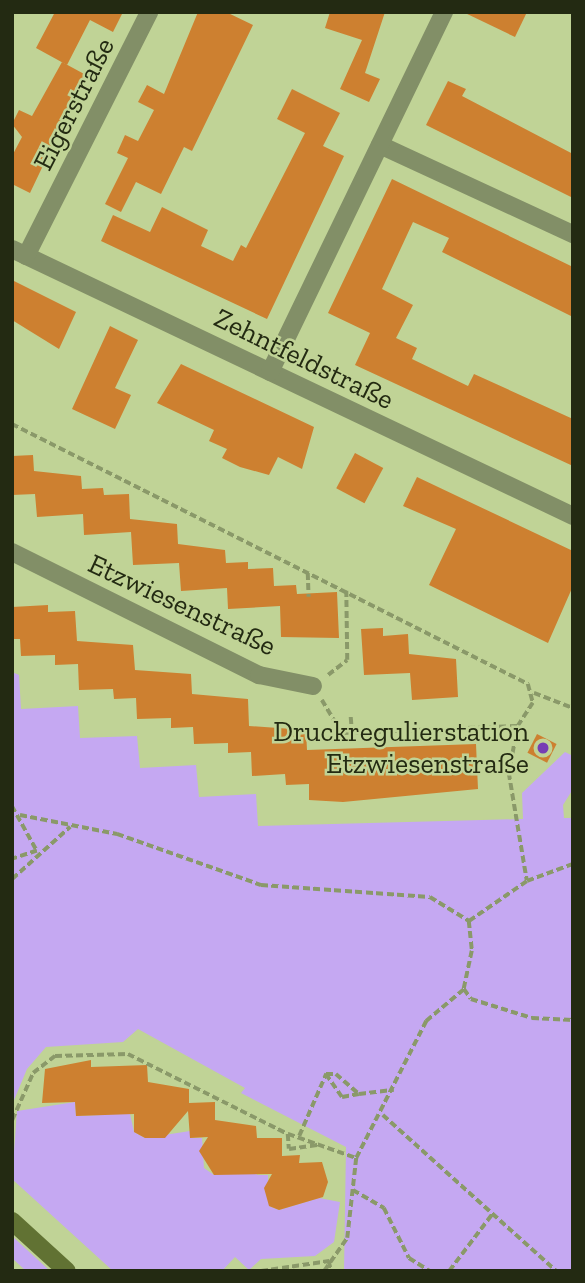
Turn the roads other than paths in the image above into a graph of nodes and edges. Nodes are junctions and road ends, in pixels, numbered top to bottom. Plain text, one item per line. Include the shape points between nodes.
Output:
1 (149, 12) edge
2 (444, 12) edge
3 (380, 145) junction
4 (573, 234) edge
5 (19, 253) edge
6 (270, 372) junction
7 (573, 516) edge
8 (12, 552) edge
9 (313, 686) road end
10 (12, 1221) edge
11 (67, 1271) edge

1 - 5 street, Eigerstraße
2 - 3 street
3 - 4 street
3 - 6 street
5 - 6 street, Zehntfeldstraße
6 - 7 street, Zehntfeldstraße
8 - 9 street, Etzwiesenstraße via 259,675
10 - 11 main road

